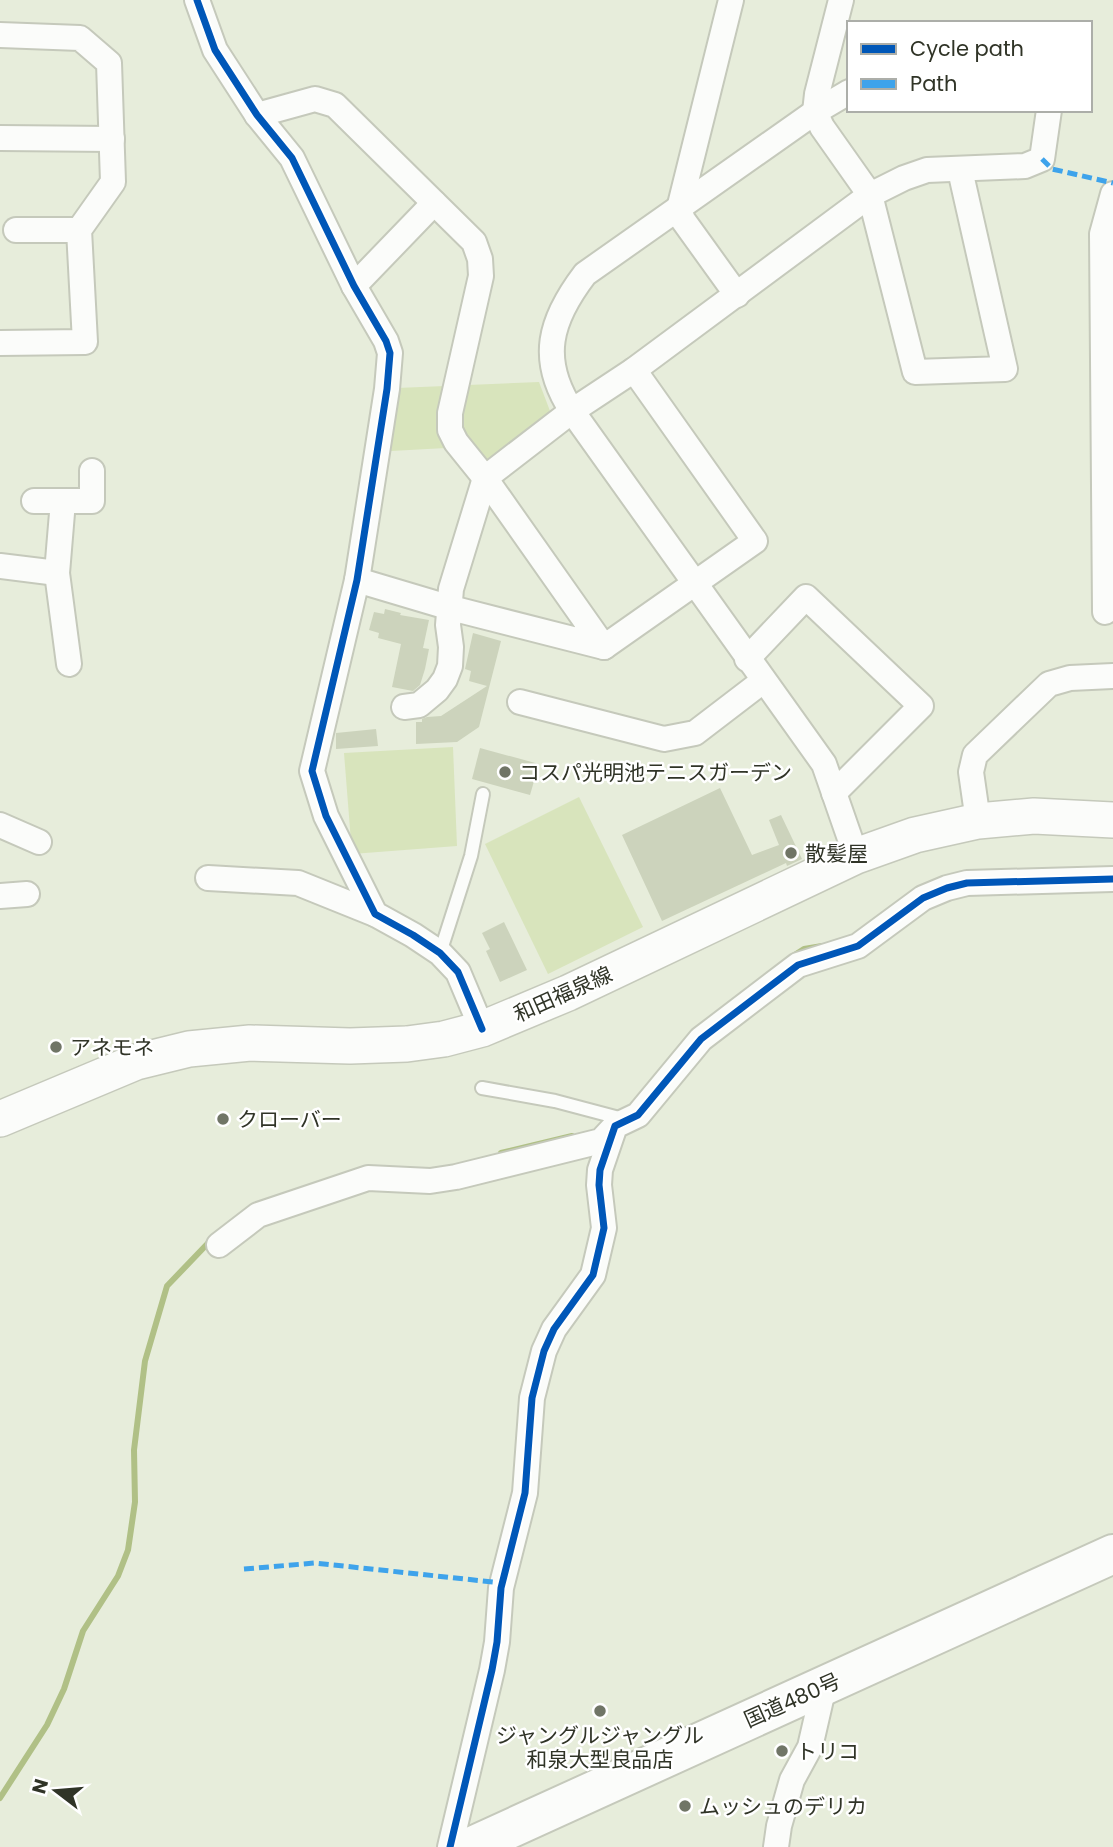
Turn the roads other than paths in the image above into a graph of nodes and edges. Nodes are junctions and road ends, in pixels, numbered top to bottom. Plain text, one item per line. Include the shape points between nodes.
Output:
1 (197, 0) edge
2 (731, 0) edge
3 (841, 0) edge
4 (0, 36) edge
5 (847, 93) edge
6 (815, 111) junction
7 (1049, 112) edge
8 (257, 115) junction
9 (0, 138) edge
10 (112, 139) junction
11 (960, 170) junction
12 (1113, 194) edge
13 (870, 195) junction
14 (434, 202) junction
15 (679, 209) junction
16 (16, 230) dead end
17 (79, 230) junction
18 (354, 286) junction
19 (737, 295) junction
20 (0, 343) edge
21 (1108, 368) edge
22 (634, 370) junction
23 (572, 411) junction
24 (92, 471) dead end
25 (485, 478) junction
26 (34, 501) dead end
27 (63, 501) junction
28 (0, 566) edge
29 (57, 573) junction
30 (357, 580) junction
31 (694, 585) junction
32 (451, 608) junction
33 (1105, 612) dead end
34 (73, 647) dead end
35 (604, 647) junction
36 (747, 659) junction
37 (1113, 676) edge
38 (763, 681) junction
39 (520, 702) dead end
40 (404, 707) dead end
41 (834, 793) junction
42 (483, 794) dead end
43 (1113, 820) edge
44 (978, 821) junction
45 (0, 825) edge
46 (39, 842) dead end
47 (856, 856) junction
48 (208, 878) dead end
49 (1113, 879) edge
50 (27, 894) dead end
51 (0, 896) edge
52 (375, 914) junction
53 (440, 953) junction
54 (482, 1028) junction
55 (482, 1088) dead end
56 (0, 1119) edge
57 (621, 1123) junction
58 (219, 1245) dead end
59 (1113, 1554) edge
60 (824, 1686) junction
61 (450, 1847) edge
62 (470, 1847) edge
63 (776, 1847) edge

1 - 8 street via 215,50
2 - 15 street
3 - 6 street
4 - 10 street via 80,38 109,63
5 - 6 street
6 - 13 street
6 - 15 street
7 - 11 street via 1042,159 1025,166
8 - 14 street via 315,99 335,105
8 - 18 street via 292,158
9 - 10 street
10 - 17 street via 113,182
11 - 13 street via 927,170
11 - 13 street via 1005,369 915,372
12 - 21 street via 1102,234
13 - 19 street
14 - 18 street
14 - 25 street via 474,242 480,259 481,276 450,430
15 - 19 street
15 - 23 street via 586,274 564,304 552,354 560,393
16 - 17 street
17 - 20 street via 85,342
18 - 30 street via 390,353
19 - 22 street
21 - 33 street via 1093,469 1095,580
22 - 23 street
22 - 31 street via 755,541
23 - 25 street
23 - 31 street
24 - 27 street via 92,501
25 - 32 street via 451,589
25 - 35 street
26 - 27 street
27 - 29 street
28 - 29 street
29 - 34 street
30 - 32 street
30 - 52 street via 312,771 326,816
31 - 35 street
31 - 36 street
32 - 35 street
32 - 40 street via 450,666 445,679 419,705
36 - 38 street
36 - 41 street via 806,597 921,706
37 - 44 street via 1049,684 975,755 971,772
38 - 39 street via 695,733 664,740
38 - 41 street via 824,764
41 - 47 street
42 - 53 lane via 471,856
43 - 44 main road, 和田福泉線 via 1034,816
44 - 47 main road, 和田福泉線 via 915,835
45 - 46 street
47 - 54 main road, 和田福泉線 via 568,993
48 - 52 street via 298,883
49 - 57 street via 967,883 923,898 858,946 798,965 701,1039 638,1115
50 - 51 street
52 - 53 street
53 - 54 street via 458,972
54 - 56 main road, 和田福泉線 via 407,1044 250,1043 189,1049 136,1062
55 - 57 lane via 555,1101
57 - 58 street via 601,1141 456,1177 430,1181 368,1178 258,1215
57 - 61 street via 600,1170 604,1228 593,1275 554,1329 532,1398 525,1493 501,1588 492,1670
59 - 60 highway, 国道480号
60 - 62 highway, 国道480号
60 - 63 street via 810,1747 792,1780

